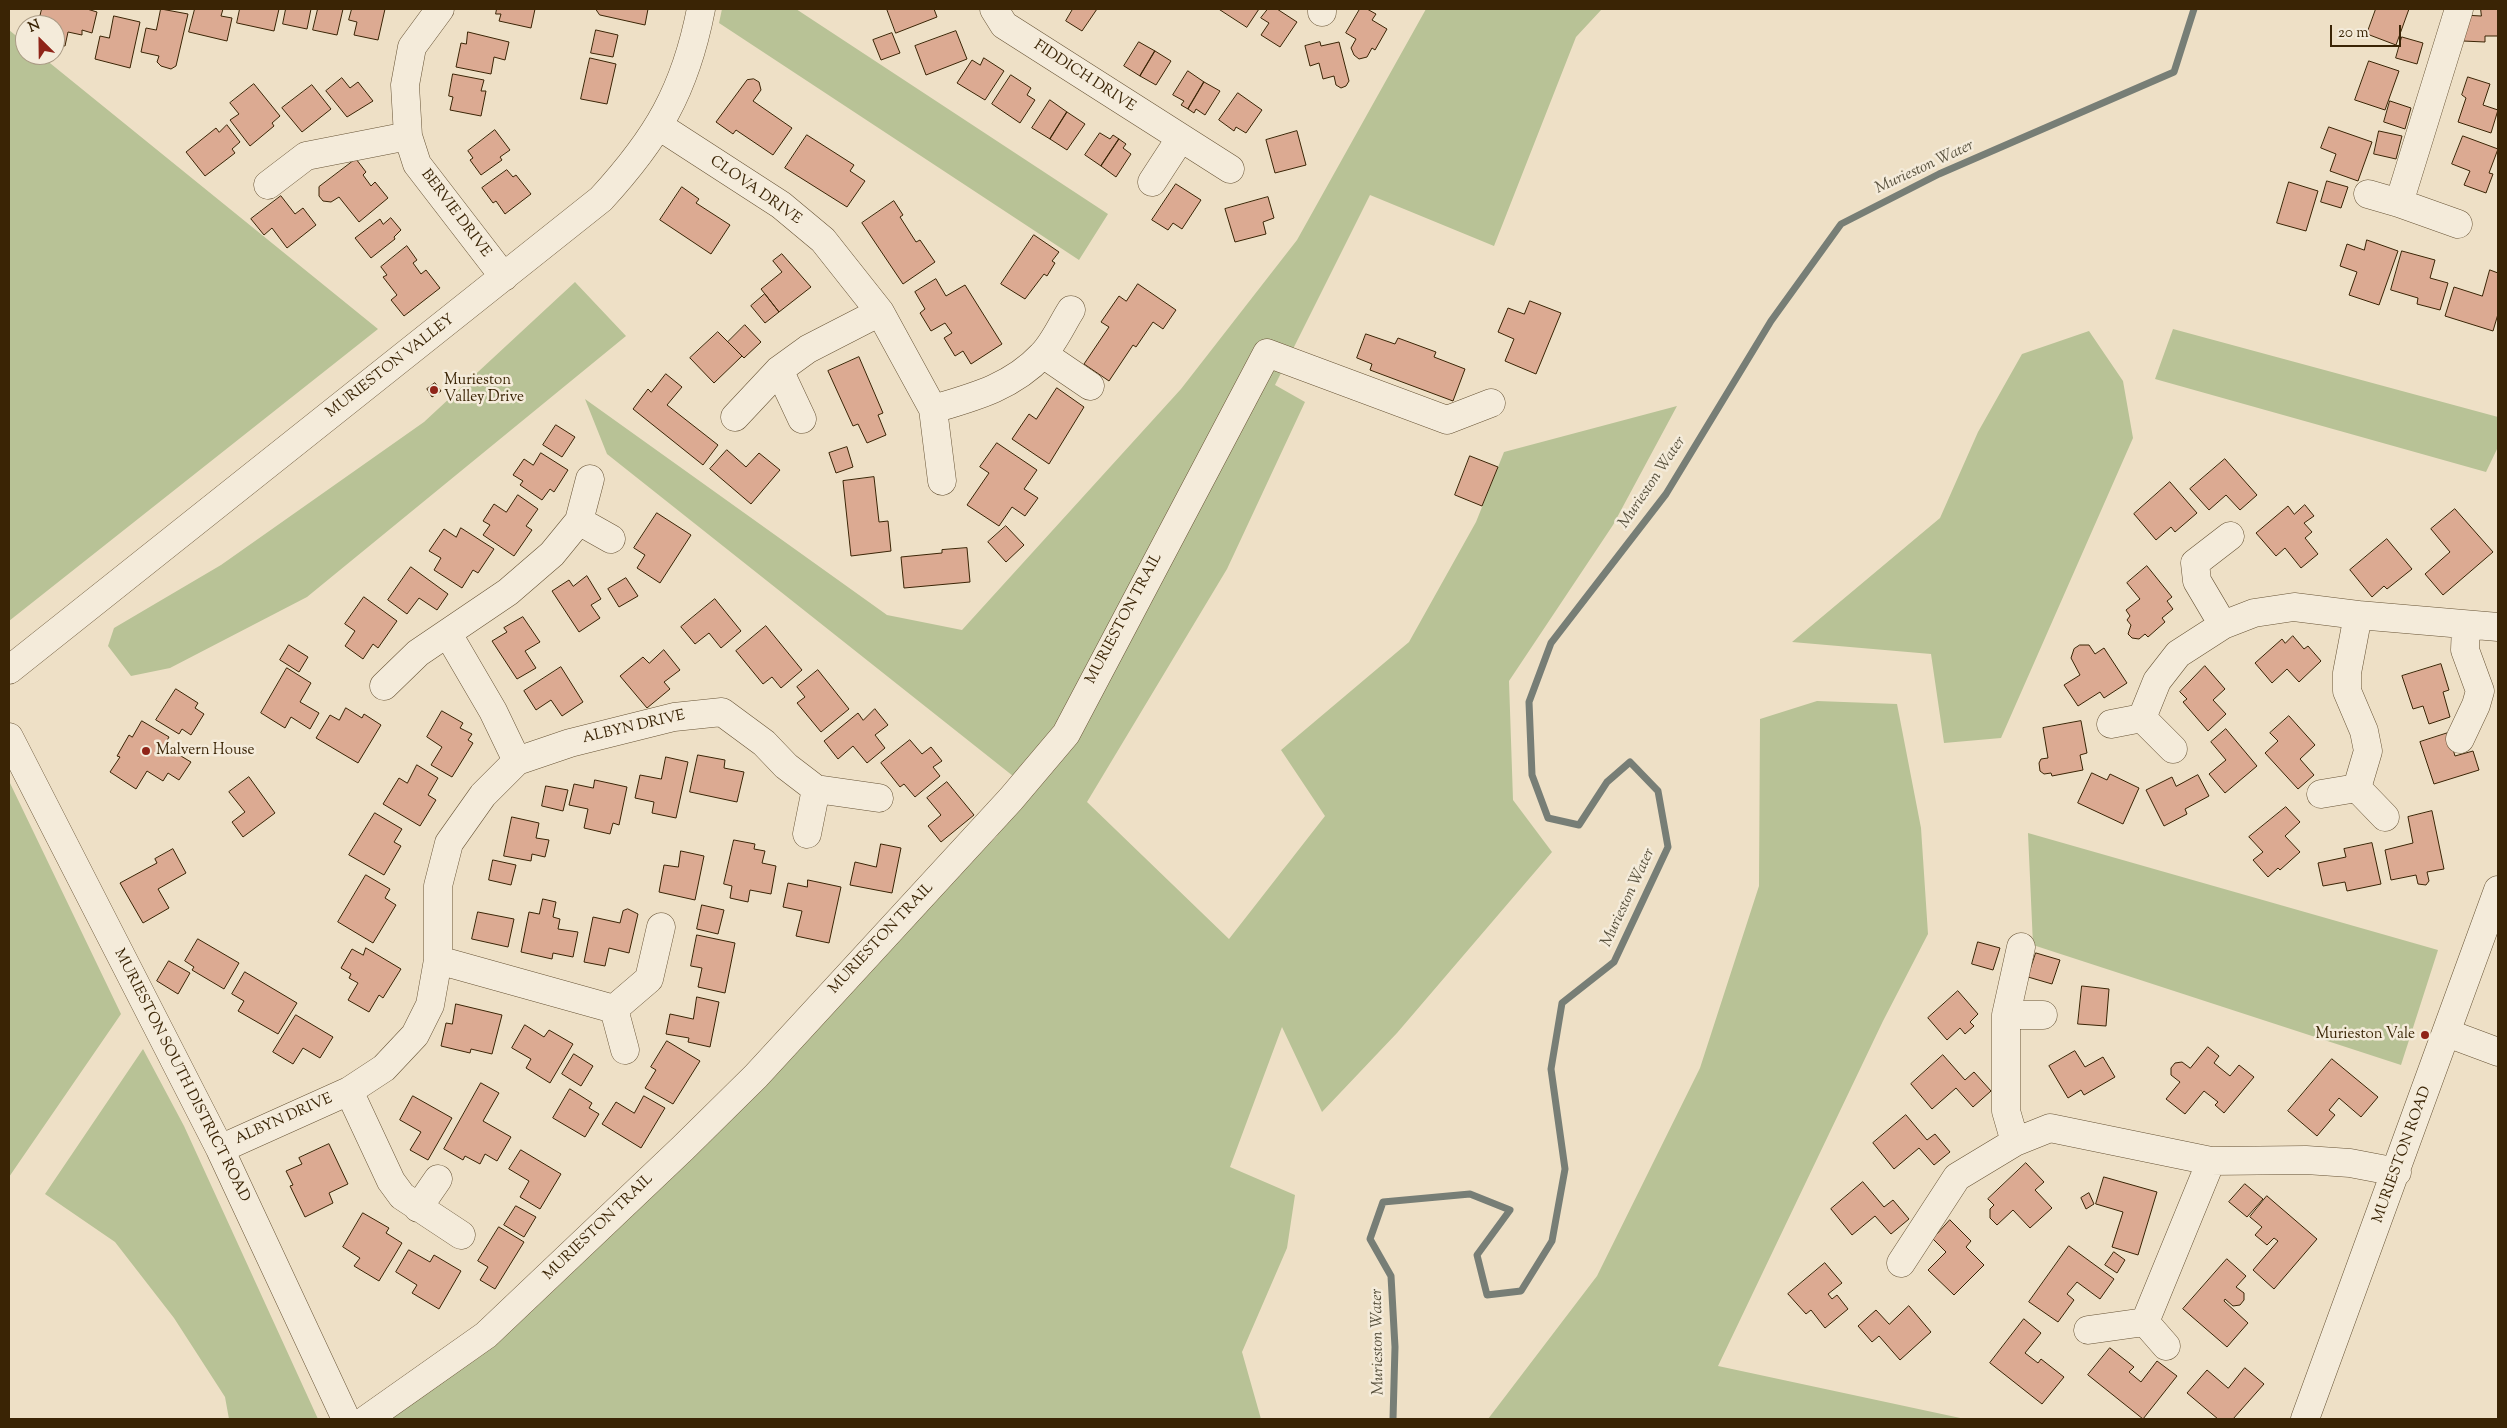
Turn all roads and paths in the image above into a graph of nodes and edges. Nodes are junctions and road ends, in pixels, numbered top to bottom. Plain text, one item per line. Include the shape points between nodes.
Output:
1 (440, 9) edge
2 (701, 9) edge
3 (994, 9) edge
4 (2459, 9) edge
5 (659, 126) junction
6 (408, 136) junction
7 (1180, 139) junction
8 (1230, 169) dead end
9 (1152, 182) dead end
10 (268, 185) dead end
11 (2368, 194) dead end
12 (2399, 203) junction
13 (2458, 224) dead end
14 (504, 277) junction
15 (1071, 310) dead end
16 (880, 312) junction
17 (1043, 354) junction
18 (779, 370) junction
19 (1090, 386) dead end
20 (1491, 403) dead end
21 (933, 409) junction
22 (735, 417) dead end
23 (802, 419) dead end
24 (590, 479) dead end
25 (942, 481) dead end
26 (579, 521) junction
27 (2230, 536) dead end
28 (611, 539) dead end
29 (2358, 615) junction
30 (2466, 624) junction
31 (2223, 625) junction
32 (2498, 627) edge
33 (448, 634) junction
34 (9, 670) edge
35 (384, 686) dead end
36 (2142, 718) junction
37 (2111, 724) dead end
38 (9, 737) edge
39 (2460, 739) dead end
40 (2173, 749) dead end
41 (517, 761) junction
42 (2357, 788) junction
43 (816, 789) junction
44 (2321, 794) dead end
45 (879, 798) dead end
46 (2385, 817) dead end
47 (807, 834) dead end
48 (2498, 890) edge
49 (661, 927) dead end
50 (2020, 947) dead end
51 (438, 960) junction
52 (614, 1009) junction
53 (2043, 1014) dead end
54 (2006, 1016) junction
55 (2447, 1033) junction
56 (625, 1050) dead end
57 (2498, 1052) edge
58 (349, 1091) junction
59 (2015, 1142) junction
60 (220, 1149) junction
61 (2211, 1162) junction
62 (2397, 1172) junction
63 (438, 1179) dead end
64 (418, 1208) junction
65 (461, 1235) dead end
66 (1901, 1263) dead end
67 (2145, 1322) junction
68 (2088, 1330) dead end
69 (2166, 1346) dead end
70 (346, 1419) edge
71 (366, 1419) edge
72 (2305, 1419) edge

1 - 6 street, BERVIE DRIVE via 412,47 405,86
2 - 5 street, MURIESTON VALLEY via 679,86
3 - 7 street, FIDDICH DRIVE via 1004,25
4 - 12 street
5 - 14 street, MURIESTON VALLEY via 634,163 601,199
5 - 16 street, CLOVA DRIVE via 788,211 823,240
6 - 10 street via 306,156
6 - 14 street, BERVIE DRIVE via 417,164
7 - 8 street, FIDDICH DRIVE
7 - 9 street
11 - 12 street
12 - 13 street
14 - 34 street, MURIESTON VALLEY
15 - 17 street
16 - 18 street via 808,349
16 - 21 street, CLOVA DRIVE
17 - 19 street
17 - 21 street via 1011,382
18 - 22 street
18 - 23 street
20 - 71 street, MURIESTON TRAIL via 1447,420 1267,353 1066,734 763,1069 683,1148 486,1335
21 - 25 street, CLOVA DRIVE
24 - 26 street
26 - 28 street
26 - 33 street via 552,554 508,592
27 - 31 street via 2195,563 2197,581
29 - 30 street
29 - 31 street via 2294,607 2254,612
29 - 42 street via 2347,673 2347,691 2364,731 2368,752
30 - 32 street
30 - 39 street via 2465,650 2480,691
31 - 36 street via 2178,654 2157,681
33 - 35 street via 418,653
33 - 41 street via 493,711
36 - 37 street
36 - 40 street
38 - 60 street, MURIESTON SOUTH DISTRICT ROAD
41 - 43 street, ALBYN DRIVE via 570,743 674,716 722,712
41 - 51 street, ALBYN DRIVE via 483,795 449,843 438,886
42 - 44 street
42 - 46 street
43 - 45 street, ALBYN DRIVE
43 - 47 street
48 - 55 street, MURIESTON ROAD
49 - 52 street via 649,978
50 - 54 street
51 - 52 street
51 - 58 street, ALBYN DRIVE via 430,1005 415,1035 384,1068
52 - 56 street
53 - 54 street
54 - 59 street via 2006,1111
55 - 57 street
55 - 62 street, MURIESTON ROAD
58 - 60 street, ALBYN DRIVE
58 - 64 street, ALBYN DRIVE via 391,1181 402,1196
59 - 61 street via 2050,1128
59 - 66 street via 1957,1177
60 - 70 street, MURIESTON SOUTH DISTRICT ROAD
61 - 62 street via 2306,1160 2350,1163
61 - 67 street
62 - 72 street, MURIESTON ROAD
63 - 64 street
64 - 65 street, ALBYN DRIVE
67 - 68 street
67 - 69 street

